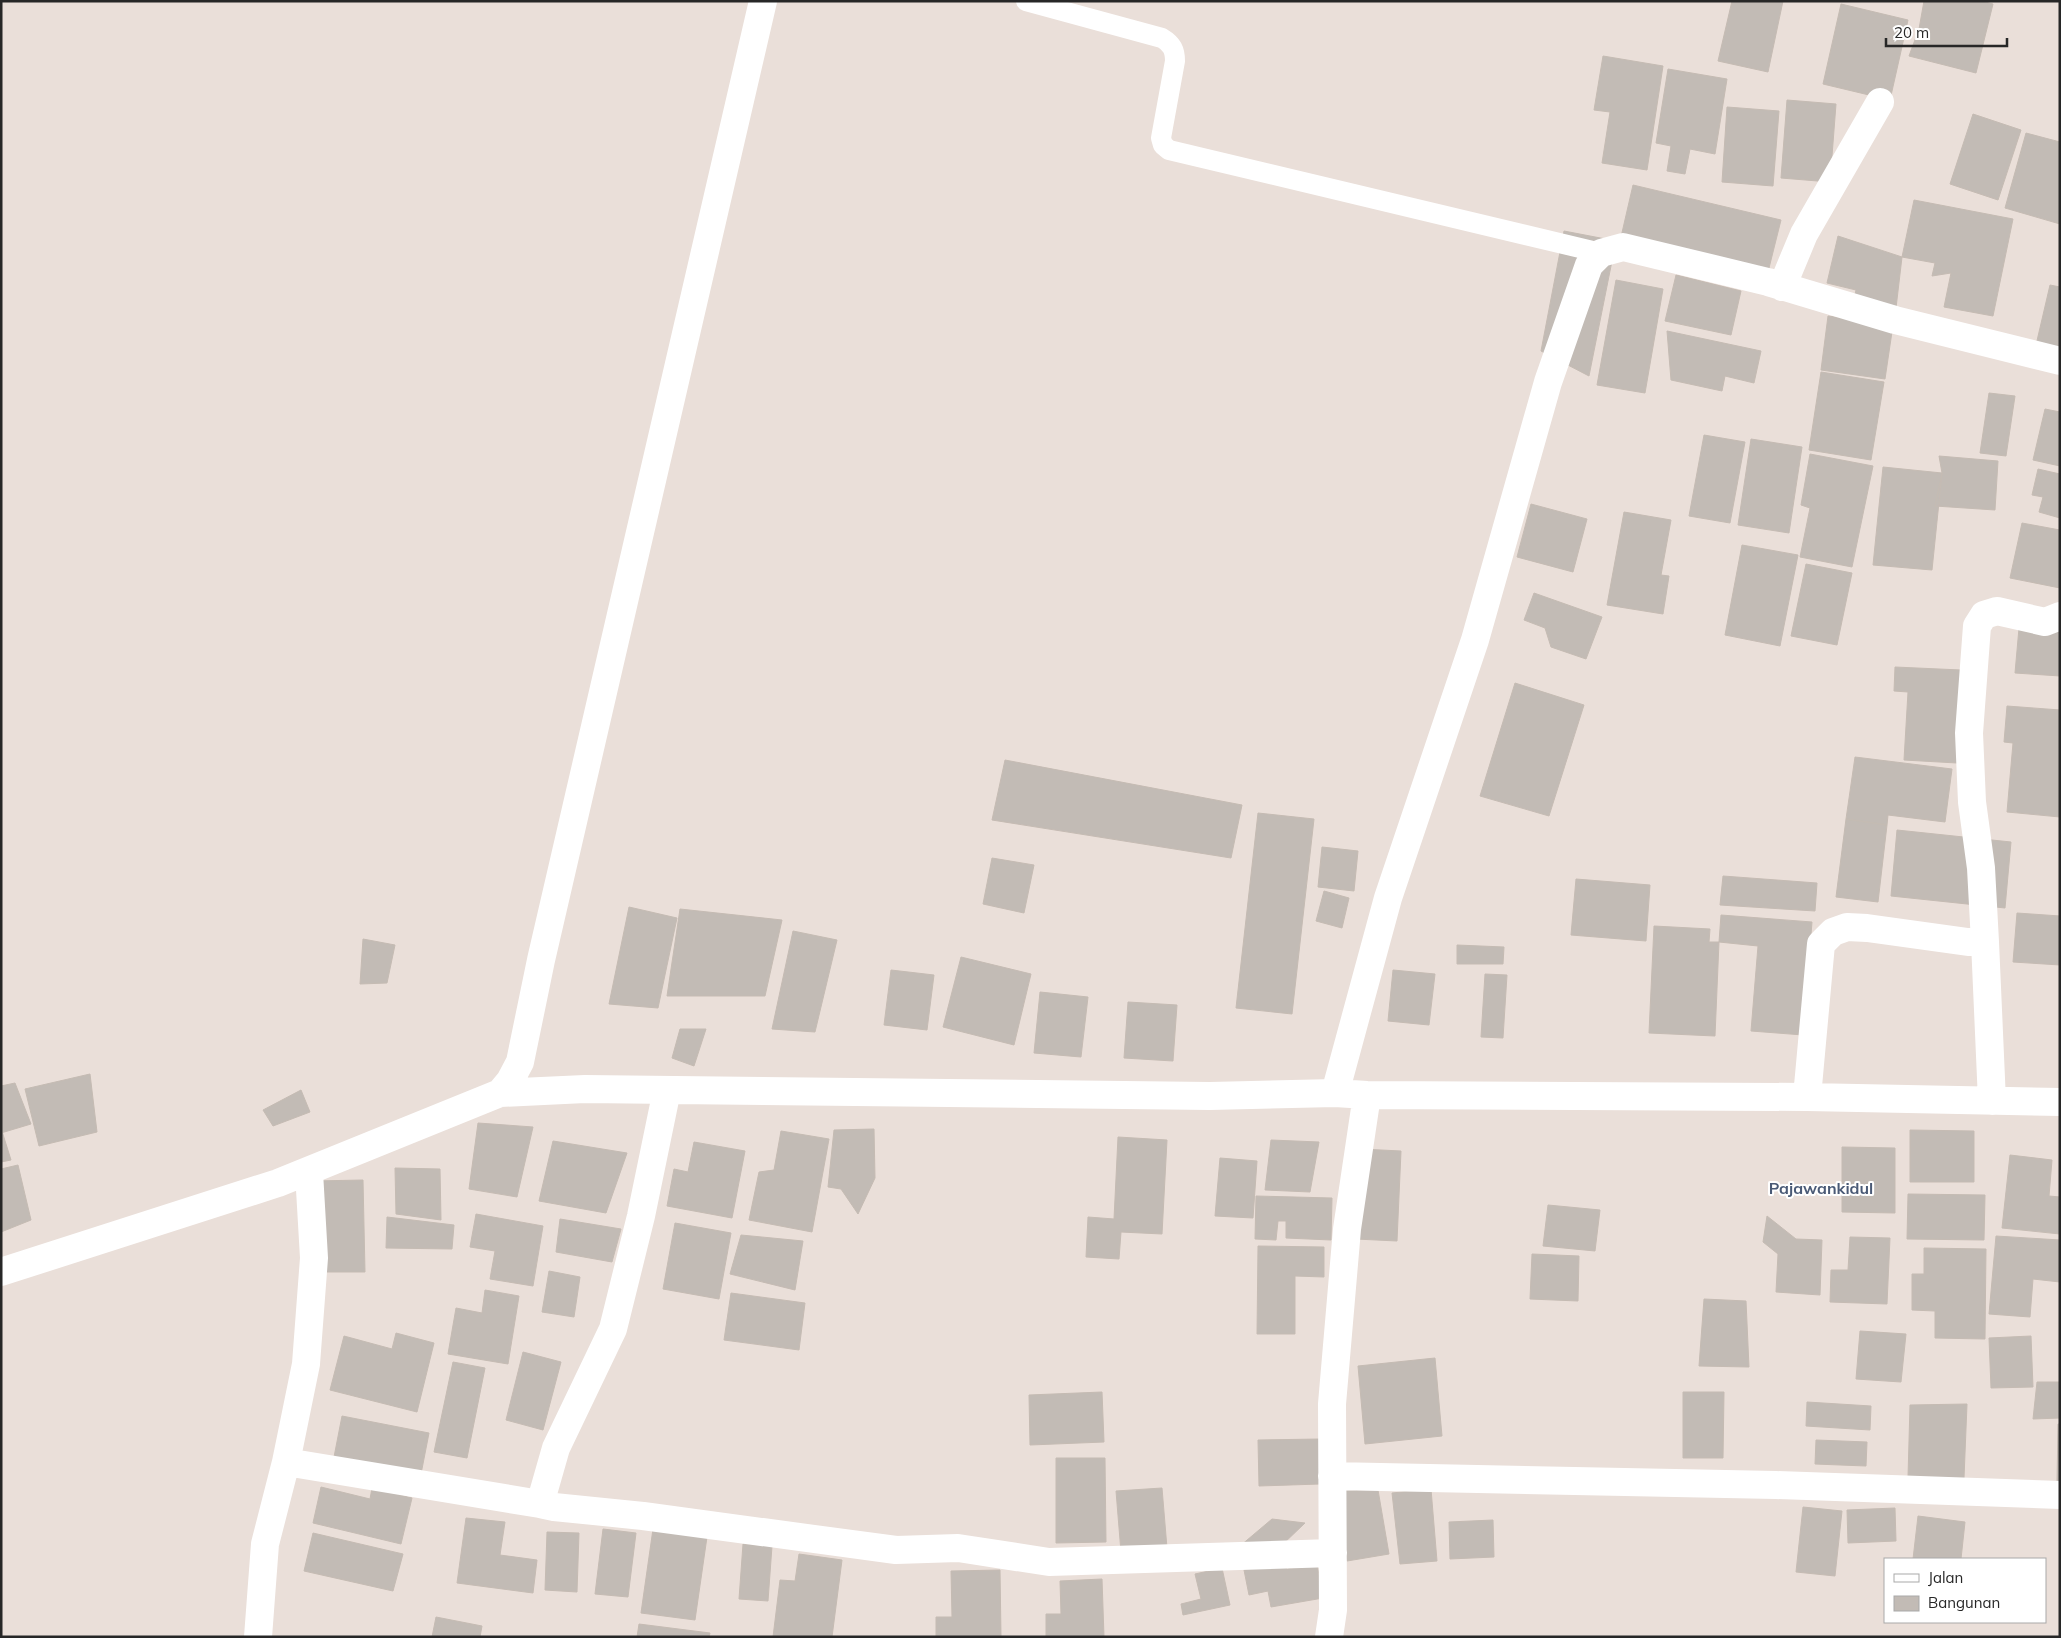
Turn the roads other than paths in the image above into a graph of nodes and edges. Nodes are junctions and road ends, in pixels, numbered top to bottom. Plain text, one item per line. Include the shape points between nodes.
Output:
1 (763, 1) edge
2 (1026, 1) edge
3 (1880, 102) dead end
4 (1601, 253) junction
5 (1782, 287) junction
6 (2060, 361) edge
7 (2060, 616) edge
8 (1985, 942) junction
9 (667, 1090) junction
10 (500, 1093) junction
11 (1335, 1093) junction
12 (1367, 1095) junction
13 (1807, 1097) junction
14 (1992, 1101) junction
15 (2060, 1102) edge
16 (309, 1172) junction
17 (1, 1272) edge
18 (286, 1462) junction
19 (1332, 1476) junction
20 (2060, 1495) edge
21 (540, 1504) junction
22 (1332, 1553) junction
23 (258, 1637) edge
24 (1329, 1637) edge

1 - 10 street via 520,1062
2 - 4 lane via 1168,42 1175,52 1175,61 1161,138 1169,150
3 - 5 street via 1804,234
4 - 5 street via 1623,247
4 - 11 street via 1589,265 1548,382 1476,640 1388,898
5 - 6 street via 1895,320
7 - 8 street via 2045,622 1997,612 1984,615 1977,626 1969,733
8 - 13 street via 1867,928 1847,927 1833,932 1821,944
8 - 14 street
9 - 10 street
9 - 11 street via 1200,1096
9 - 21 street via 613,1329 556,1448
10 - 16 street
11 - 12 street
12 - 13 street
12 - 19 street via 1347,1229 1332,1404
13 - 14 street
14 - 15 street
16 - 17 street
16 - 18 street via 314,1258 306,1364
18 - 21 street
18 - 23 street via 265,1544
19 - 20 street via 1776,1485
19 - 22 street
21 - 22 street via 896,1550 958,1548 1049,1562
22 - 24 street via 1333,1610

